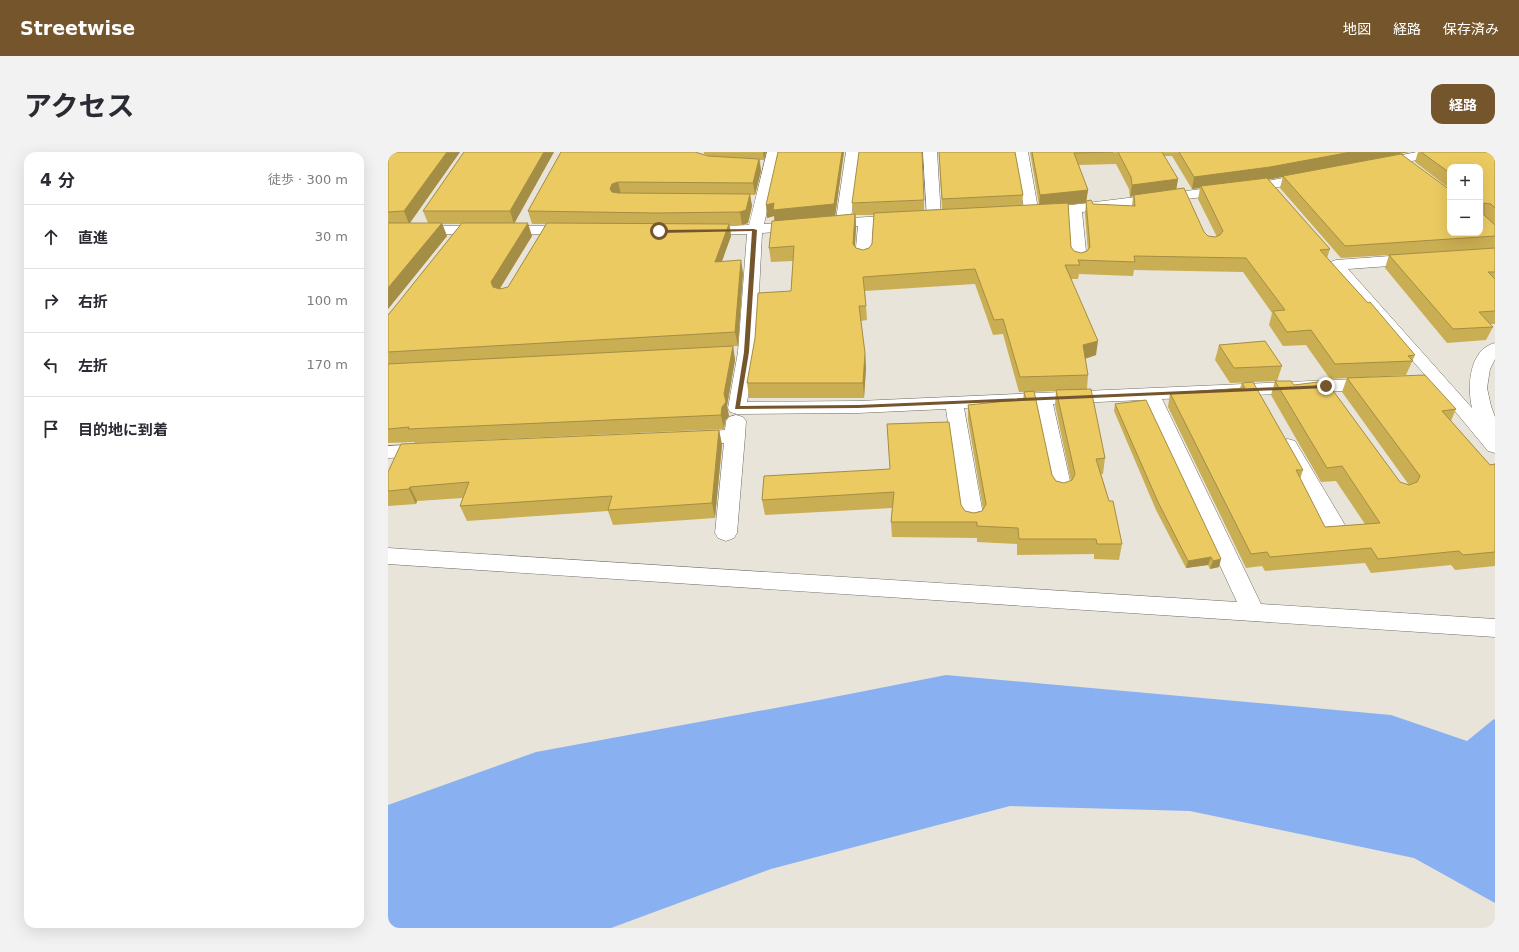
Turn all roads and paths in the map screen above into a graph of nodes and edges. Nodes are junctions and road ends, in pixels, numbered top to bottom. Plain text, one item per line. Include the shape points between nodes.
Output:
1 (774, 152) edge
2 (853, 152) edge
3 (930, 152) edge
4 (1021, 152) edge
5 (1437, 152) edge
6 (1401, 160) junction
7 (755, 165) edge
8 (770, 166) junction
9 (1364, 167) edge
10 (1413, 169) edge
11 (1326, 174) edge
12 (1267, 185) junction
13 (1183, 189) junction
14 (1276, 197) edge
15 (746, 201) edge
16 (761, 201) junction
17 (1193, 209) edge
18 (1075, 210) junction
19 (1032, 214) junction
20 (1016, 215) edge
21 (424, 216) edge
22 (528, 216) edge
23 (934, 218) junction
24 (949, 218) edge
25 (866, 221) junction
26 (843, 222) junction
27 (415, 229) junction
28 (520, 229) junction
29 (388, 230) edge
30 (754, 230) junction
31 (591, 231) edge
32 (691, 231) edge
33 (863, 258) edge
34 (1431, 258) edge
35 (1079, 261) edge
36 (1495, 348) edge
37 (1440, 381) junction
38 (1326, 386) junction
39 (1256, 389) junction
40 (1150, 394) junction
41 (1042, 399) junction
42 (954, 402) junction
43 (1339, 405) edge
44 (737, 408) junction
45 (1268, 410) edge
46 (1280, 430) edge
47 (1495, 435) edge
48 (735, 436) junction
49 (672, 439) edge
50 (1495, 447) edge
51 (443, 449) edge
52 (388, 452) edge
53 (1062, 490) edge
54 (973, 520) edge
55 (1334, 525) edge
56 (726, 533) dead end
57 (388, 556) edge
58 (1253, 612) junction
59 (1495, 628) edge

1 - 8 street
2 - 26 street
3 - 23 street
4 - 19 street
5 - 6 street
6 - 9 street
6 - 10 street
7 - 8 street
8 - 16 street
11 - 12 street
12 - 13 street
12 - 14 street
13 - 17 street
13 - 18 street
15 - 16 street
16 - 30 street
18 - 19 street
18 - 35 street
19 - 20 street
21 - 27 street
22 - 28 street
23 - 24 street
23 - 25 street
25 - 26 street
25 - 33 street
26 - 30 street
27 - 28 street via 456,236
27 - 29 street
28 - 31 street via 541,237
30 - 32 street
30 - 44 street via 739,352
34 - 37 street via 1331,260
36 - 47 street via 1485,360 1477,384 1479,402
37 - 38 street
37 - 50 street
38 - 39 street
38 - 43 street
39 - 40 street
39 - 45 street
40 - 41 street
40 - 58 street
41 - 42 street
41 - 53 street
42 - 44 street via 858,407
42 - 54 street
44 - 48 street
46 - 55 street
48 - 49 street
48 - 56 street
51 - 52 street
57 - 58 street
58 - 59 street

